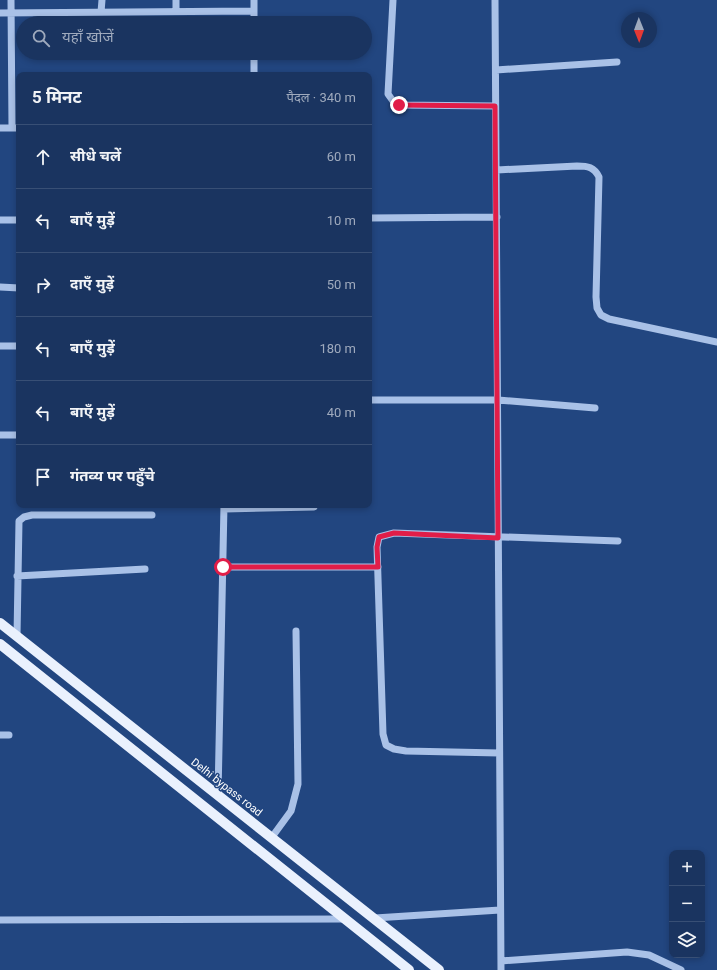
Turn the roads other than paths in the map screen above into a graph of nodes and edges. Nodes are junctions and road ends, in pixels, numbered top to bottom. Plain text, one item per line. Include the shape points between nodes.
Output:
1 (11, 0) edge
2 (102, 0) edge
3 (176, 0) edge
4 (254, 0) edge
5 (393, 0) edge
6 (496, 0) edge
7 (176, 10) junction
8 (254, 11) junction
9 (0, 12) edge
10 (11, 12) junction
11 (101, 12) junction
12 (254, 16) edge
13 (254, 60) edge
14 (616, 62) dead end
15 (496, 70) junction
16 (254, 72) edge
17 (495, 106) junction
18 (0, 128) edge
19 (16, 128) edge
20 (497, 170) junction
21 (497, 217) junction
22 (372, 218) edge
23 (0, 220) edge
24 (16, 220) edge
25 (0, 287) edge
26 (16, 288) edge
27 (717, 342) edge
28 (0, 346) edge
29 (16, 346) edge
30 (372, 400) edge
31 (498, 400) junction
32 (595, 408) dead end
33 (0, 435) edge
34 (16, 435) edge
35 (224, 508) edge
36 (152, 515) dead end
37 (498, 538) junction
38 (618, 540) dead end
39 (223, 567) junction
40 (378, 567) junction
41 (145, 569) dead end
42 (17, 576) junction
43 (0, 623) edge
44 (296, 631) dead end
45 (17, 636) junction
46 (0, 644) edge
47 (9, 735) dead end
48 (0, 736) edge
49 (499, 753) junction
50 (218, 795) junction
51 (272, 837) junction
52 (500, 910) junction
53 (375, 918) junction
54 (345, 919) junction
55 (0, 920) edge
56 (501, 961) junction
57 (409, 970) edge
58 (439, 970) edge
59 (501, 970) edge
60 (681, 970) edge

1 - 10 street
2 - 11 street
3 - 7 street
4 - 8 street
5 - 17 street via 388,94 393,101 399,105
6 - 15 street
7 - 8 street
7 - 11 street
8 - 12 street
9 - 10 street
10 - 11 street
10 - 19 street
13 - 16 street
14 - 15 street
15 - 17 street
17 - 20 street
18 - 19 street
20 - 21 street
20 - 27 street via 578,166 588,166 595,170 599,177 596,297 601,315 609,319
21 - 22 street
21 - 31 street
23 - 24 street
25 - 26 street
28 - 29 street
30 - 31 street
31 - 32 street
31 - 37 street
33 - 34 street
35 - 39 street
36 - 42 street via 24,516 19,521
37 - 38 street
37 - 40 street via 394,533 379,537
37 - 49 street
39 - 40 street
39 - 50 street
40 - 49 street via 383,734 386,745 406,751
41 - 42 street
42 - 45 street
43 - 45 main road, Delhi bypass road
44 - 51 street via 298,784 291,811
45 - 50 main road, Delhi bypass road
46 - 54 main road
47 - 48 street
49 - 52 street
50 - 51 main road, Delhi bypass road
51 - 53 main road, Delhi bypass road
52 - 53 street
52 - 56 street
53 - 58 main road, Delhi bypass road
54 - 55 street
54 - 57 main road
56 - 59 street
56 - 60 street via 628,952 649,955

